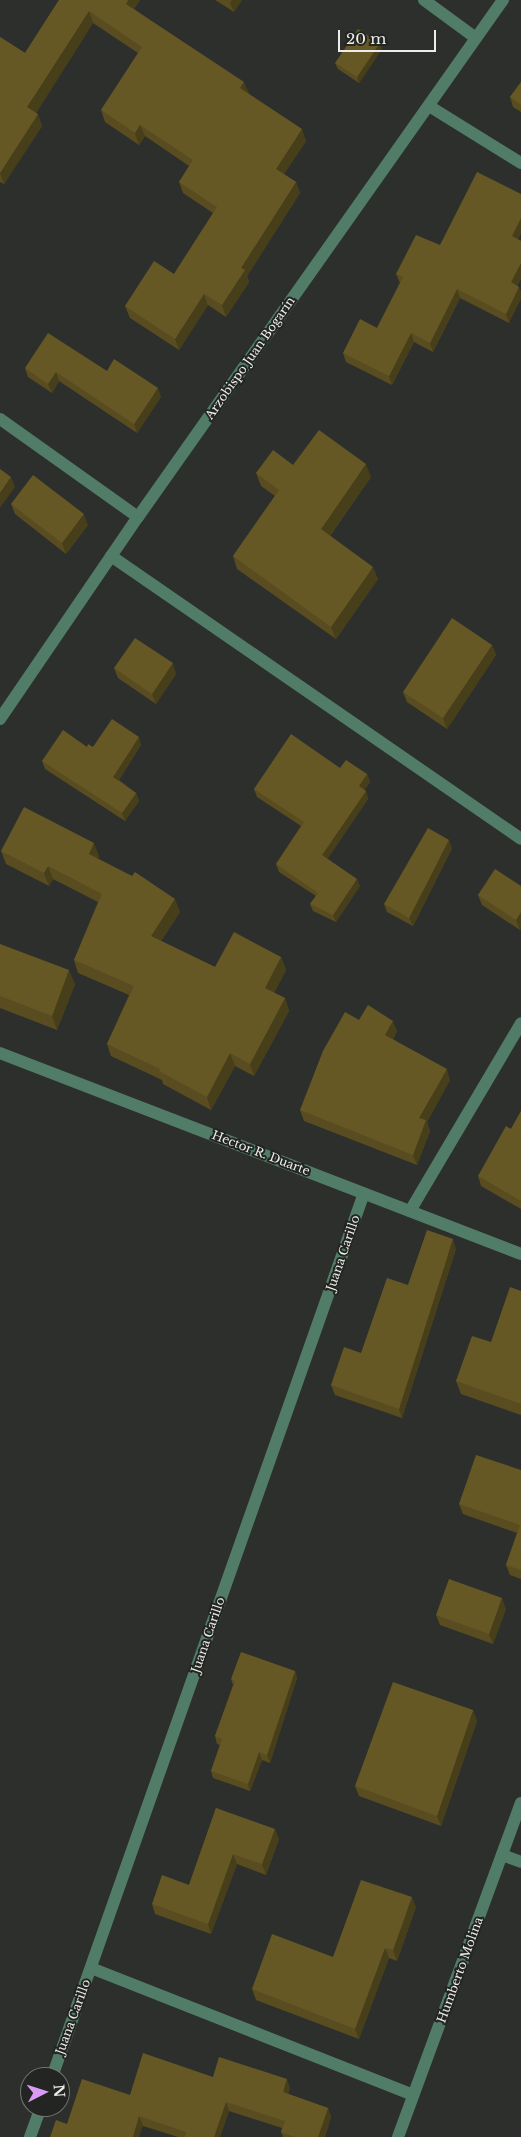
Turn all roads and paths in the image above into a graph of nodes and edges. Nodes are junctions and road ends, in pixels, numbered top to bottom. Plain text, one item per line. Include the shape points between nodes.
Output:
1 (424, 0) edge
2 (503, 0) edge
3 (476, 38) junction
4 (429, 106) junction
5 (521, 163) edge
6 (0, 419) edge
7 (138, 517) junction
8 (111, 556) junction
9 (0, 719) edge
10 (521, 839) edge
11 (521, 1022) edge
12 (0, 1053) edge
13 (364, 1193) junction
14 (410, 1211) junction
15 (521, 1254) edge
16 (521, 1803) edge
17 (502, 1855) junction
18 (521, 1862) edge
19 (91, 1968) junction
20 (56, 2067) edge
21 (414, 2095) junction
22 (37, 2117) edge
23 (30, 2137) edge
24 (398, 2137) edge

1 - 3 street
2 - 3 street, Arzobispo Juan Bogarín
3 - 4 street, Arzobispo Juan Bogarín
4 - 5 street
4 - 7 street, Arzobispo Juan Bogarín
6 - 7 street
7 - 8 street, Arzobispo Juan Bogarín
8 - 9 street, Arzobispo Juan Bogarín
8 - 10 street
11 - 14 street
12 - 13 street, Hector R. Duarte
13 - 14 street, Hector R. Duarte
13 - 19 street, Juana Carillo
14 - 15 street, Hector R. Duarte
16 - 17 street, Humberto Molina
17 - 18 street
17 - 21 street, Humberto Molina
19 - 20 street, Juana Carillo
19 - 21 street
21 - 24 street, Humberto Molina
22 - 23 street

